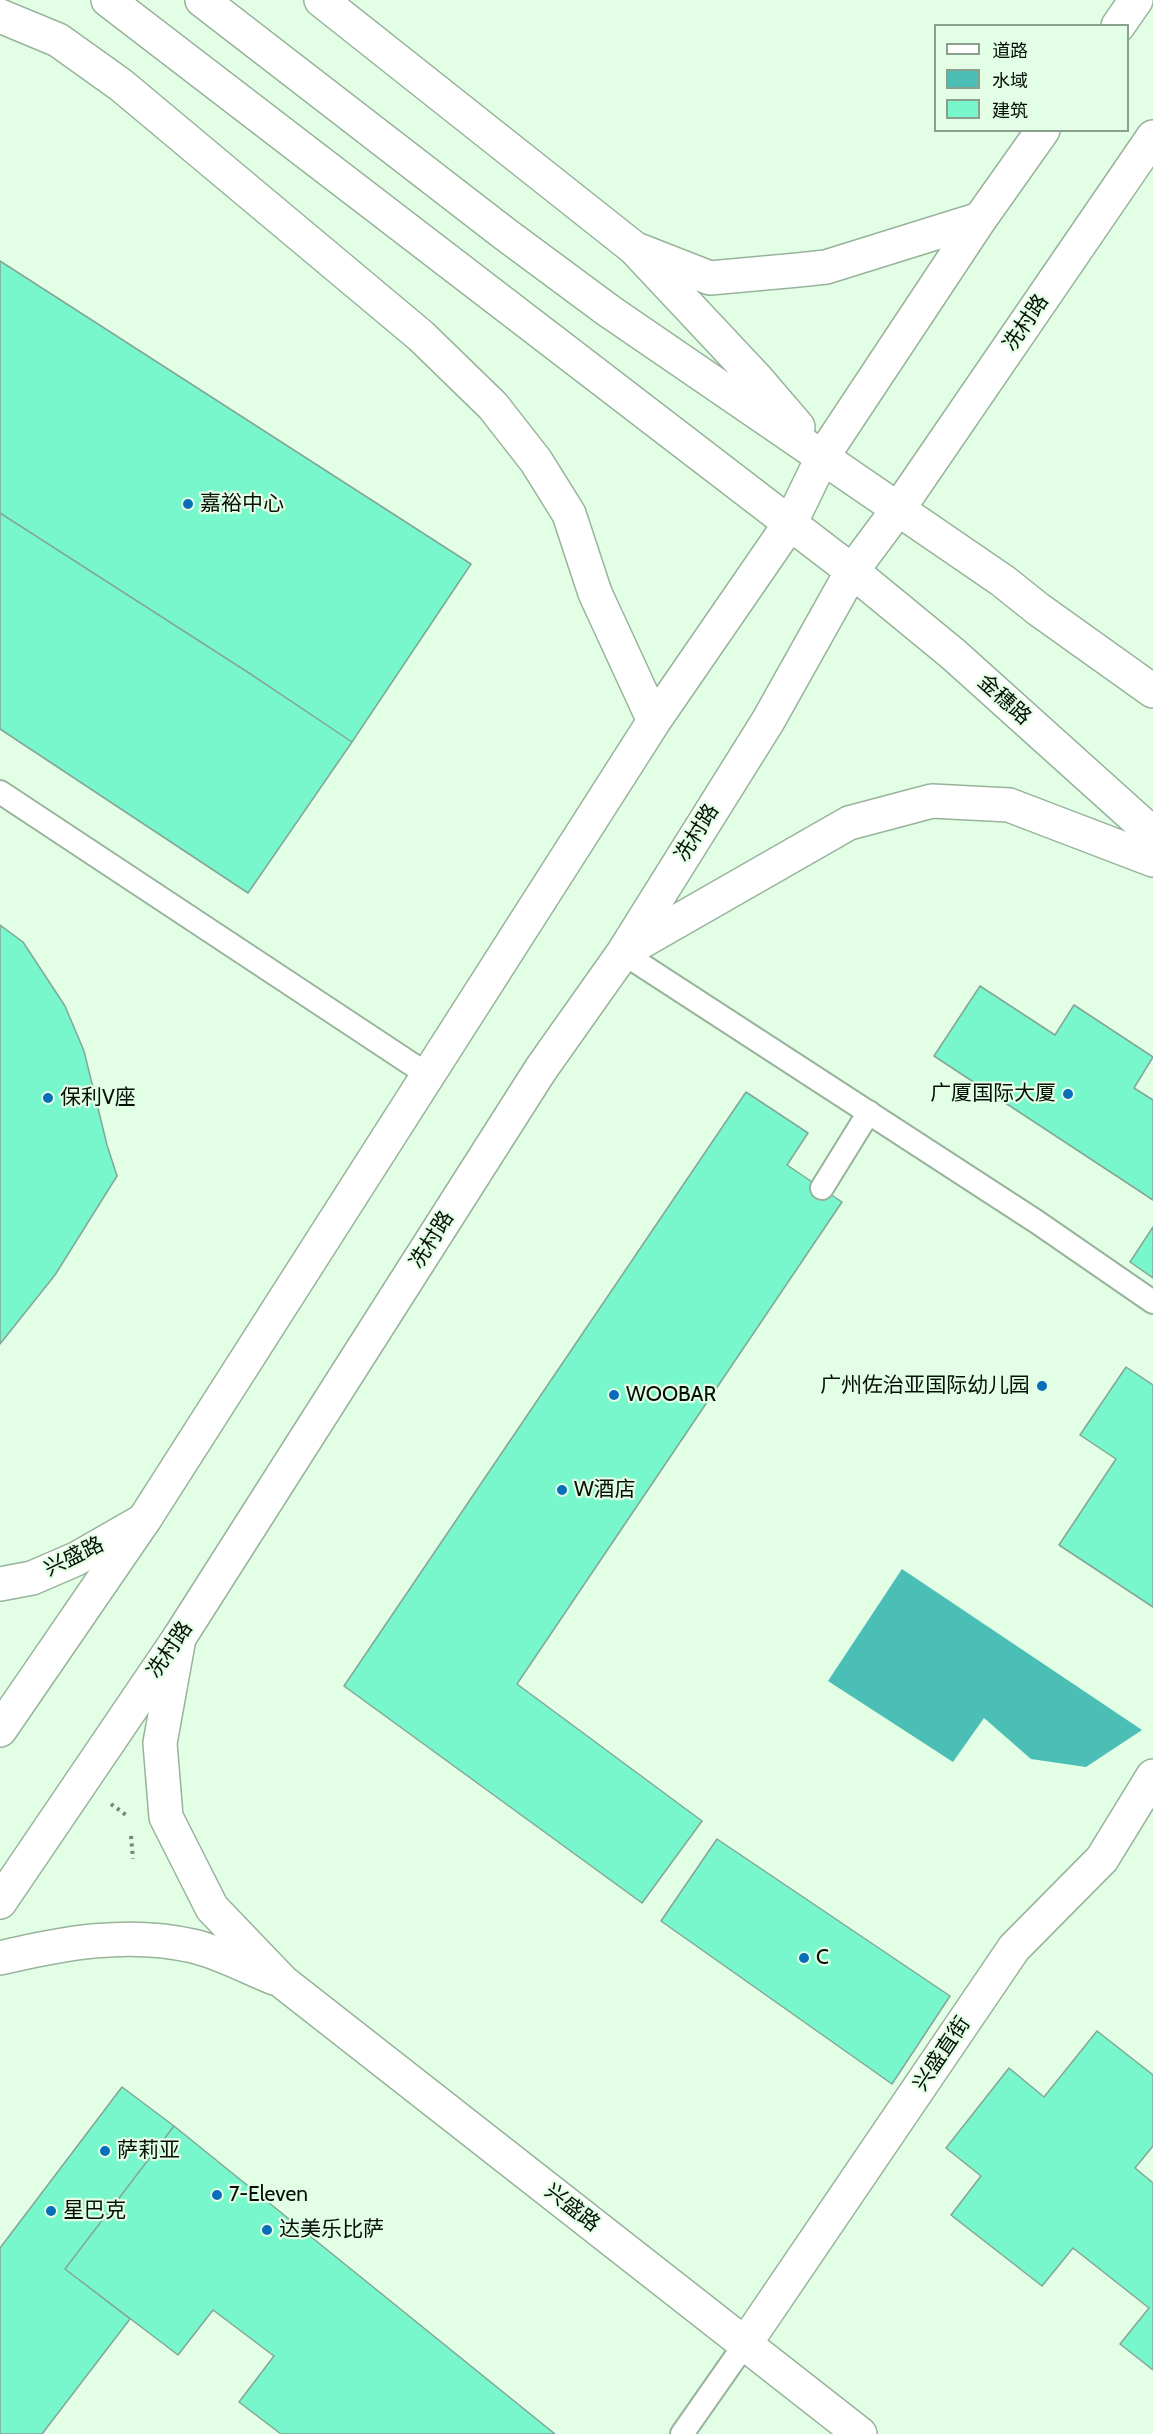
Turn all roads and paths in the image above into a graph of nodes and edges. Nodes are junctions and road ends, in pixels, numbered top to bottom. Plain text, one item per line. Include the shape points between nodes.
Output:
1 (108, 0) edge
2 (202, 0) edge
3 (321, 0) edge
4 (1136, 0) edge
5 (0, 16) edge
6 (1119, 24) edge
7 (1042, 132) edge
8 (1153, 137) edge
9 (980, 219) junction
10 (634, 248) junction
11 (823, 456) junction
12 (899, 508) junction
13 (791, 522) junction
14 (852, 571) junction
15 (1153, 691) edge
16 (654, 721) junction
17 (0, 792) edge
18 (1153, 834) edge
19 (1153, 860) edge
20 (623, 953) junction
21 (428, 1076) junction
22 (869, 1112) junction
23 (822, 1188) dead end
24 (1153, 1302) edge
25 (144, 1520) junction
26 (0, 1584) edge
27 (179, 1638) junction
28 (0, 1730) edge
29 (1153, 1776) edge
30 (0, 1902) edge
31 (0, 1958) edge
32 (283, 1982) junction
33 (745, 2344) junction
34 (682, 2434) edge
35 (860, 2434) edge

1 - 13 main road, 金穗路
2 - 11 main road via 599,304
3 - 10 main road
4 - 6 main road
5 - 16 main road via 58,40 121,85 421,336 493,406 536,461 569,514 595,593
7 - 9 main road
8 - 12 main road, 冼村路
9 - 10 main road via 826,267 710,278
9 - 11 main road
10 - 11 main road
11 - 12 main road
11 - 13 main road
12 - 14 main road, 冼村路
12 - 15 main road
13 - 14 main road, 金穗路
13 - 16 main road
14 - 18 main road, 金穗路 via 953,654
14 - 20 main road, 冼村路 via 768,721
16 - 21 main road
17 - 21 lane
19 - 20 main road via 1009,805 932,801 849,823
20 - 22 lane
20 - 27 main road, 冼村路 via 534,1079
21 - 25 main road
22 - 23 lane
22 - 24 lane
25 - 26 main road, 兴盛路 via 76,1559 32,1578
25 - 28 main road
27 - 30 main road, 冼村路
27 - 32 main road via 160,1743 166,1817 213,1908
29 - 33 main road, 兴盛直街 via 1102,1858 1014,1948
31 - 32 main road via 62,1944 140,1938 194,1946
32 - 33 main road, 兴盛路
33 - 34 lane
33 - 35 main road, 兴盛路

